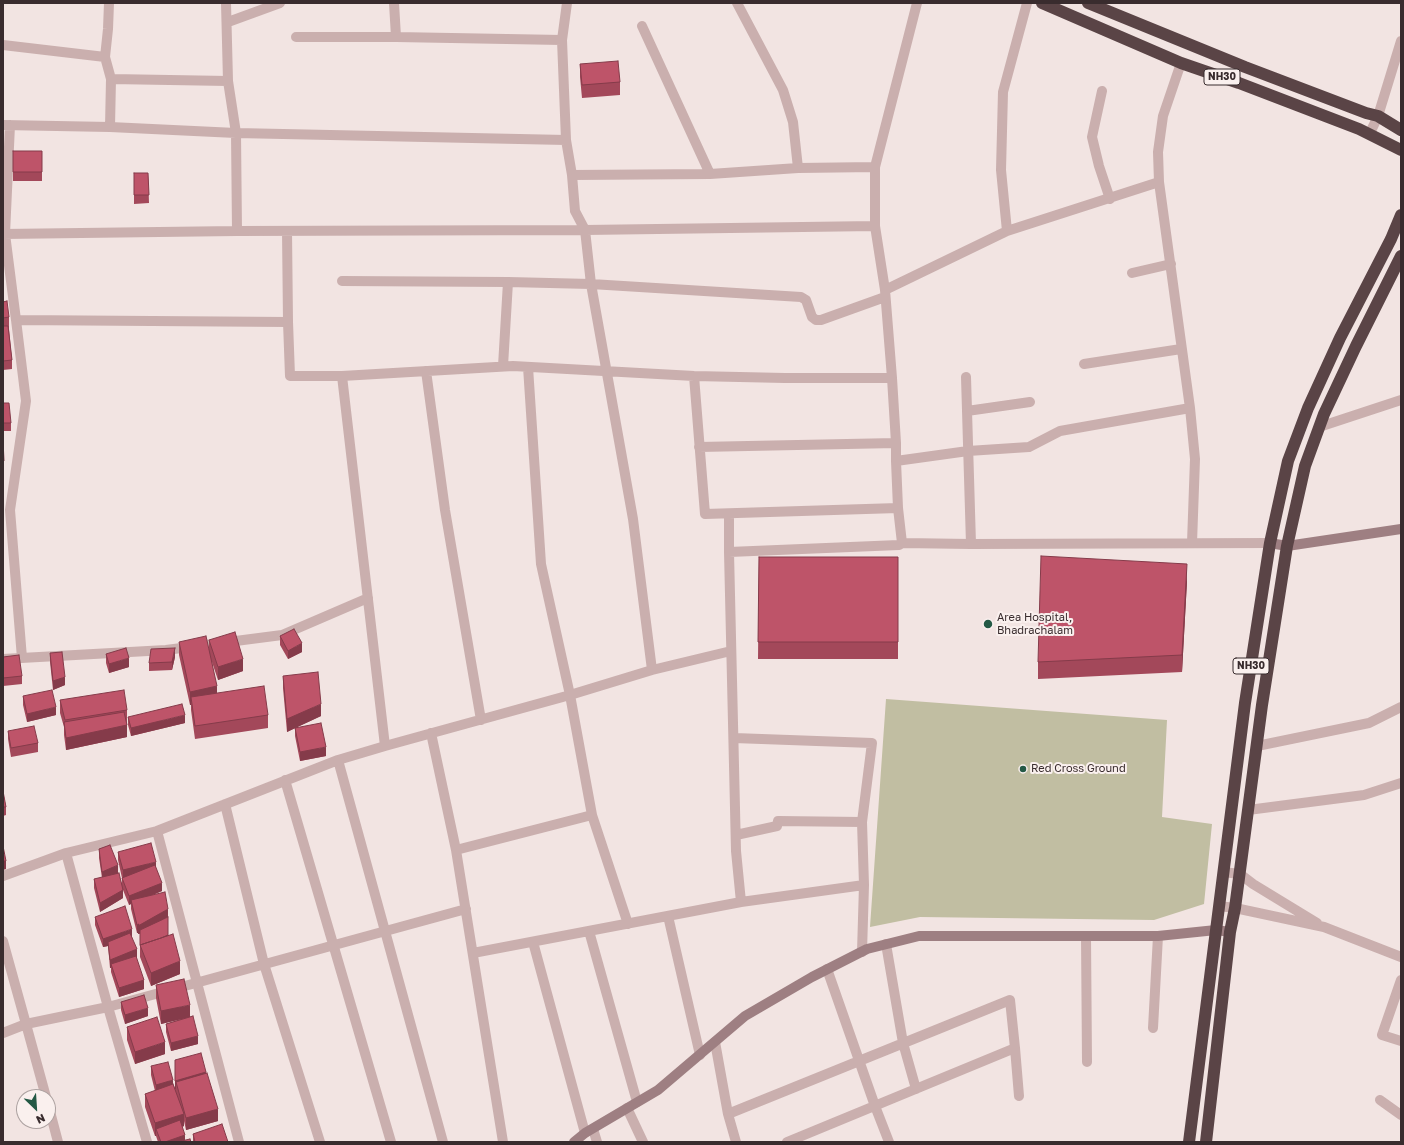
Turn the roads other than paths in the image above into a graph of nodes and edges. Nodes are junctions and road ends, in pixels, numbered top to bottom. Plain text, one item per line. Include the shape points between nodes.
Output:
1 (108, 3) edge
2 (226, 3) edge
3 (280, 3) edge
4 (394, 3) edge
5 (567, 3) edge
6 (737, 3) edge
7 (917, 3) edge
8 (1027, 3) edge
9 (1042, 3) edge
10 (1088, 3) edge
11 (228, 22) junction
12 (642, 26) dead end
13 (396, 37) junction
14 (296, 38) dead end
15 (562, 40) junction
16 (1401, 42) edge
17 (3, 45) edge
18 (105, 57) junction
19 (1181, 63) junction
20 (111, 79) junction
21 (228, 81) junction
22 (1102, 92) dead end
23 (1378, 116) junction
24 (6, 125) edge
25 (110, 127) junction
26 (1401, 130) edge
27 (236, 133) junction
28 (1370, 133) junction
29 (566, 140) junction
30 (1401, 150) edge
31 (798, 168) junction
32 (875, 168) junction
33 (710, 174) junction
34 (572, 175) junction
35 (1159, 182) junction
36 (1110, 199) junction
37 (1401, 215) edge
38 (875, 226) junction
39 (585, 230) junction
40 (237, 231) junction
41 (287, 231) junction
42 (1007, 232) junction
43 (4, 234) edge
44 (1401, 256) edge
45 (1171, 264) junction
46 (1132, 273) dead end
47 (342, 281) dead end
48 (508, 282) junction
49 (591, 284) junction
50 (885, 293) junction
51 (16, 320) junction
52 (288, 322) junction
53 (1181, 349) junction
54 (1084, 364) dead end
55 (504, 366) junction
56 (528, 367) junction
57 (426, 371) junction
58 (606, 372) junction
59 (342, 376) junction
60 (694, 376) junction
61 (966, 377) dead end
62 (892, 378) junction
63 (1401, 400) edge
64 (1030, 402) dead end
65 (1190, 408) junction
66 (967, 411) junction
67 (1319, 427) junction
68 (896, 443) junction
69 (700, 447) junction
70 (968, 451) junction
71 (896, 461) junction
72 (898, 508) junction
73 (730, 514) junction
74 (7, 516) edge
75 (1401, 529) edge
76 (1270, 542) junction
77 (902, 543) junction
78 (1192, 543) junction
79 (971, 544) junction
80 (1287, 546) junction
81 (729, 552) junction
82 (368, 598) junction
83 (731, 652) junction
84 (22, 658) junction
85 (3, 659) edge
86 (652, 670) junction
87 (570, 695) junction
88 (1401, 707) edge
89 (482, 720) junction
90 (431, 733) junction
91 (734, 738) junction
92 (385, 746) junction
93 (1257, 746) junction
94 (338, 760) junction
95 (285, 780) junction
96 (1401, 783) edge
97 (225, 804) junction
98 (1248, 810) junction
99 (592, 815) junction
100 (862, 822) junction
101 (157, 831) junction
102 (736, 835) junction
103 (456, 850) junction
104 (66, 853) junction
105 (1223, 872) junction
106 (1240, 874) junction
107 (3, 876) edge
108 (864, 885) junction
109 (741, 902) junction
110 (1218, 906) junction
111 (1235, 908) junction
112 (466, 909) junction
113 (668, 916) junction
114 (628, 924) junction
115 (1324, 928) junction
116 (385, 930) junction
117 (1216, 930) junction
118 (589, 931) junction
119 (1230, 932) junction
120 (1086, 936) junction
121 (1158, 936) junction
122 (3, 941) edge
123 (533, 942) junction
124 (886, 944) junction
125 (332, 945) junction
126 (862, 952) junction
127 (473, 954) junction
128 (1401, 957) edge
129 (264, 964) junction
130 (827, 969) junction
131 (1401, 980) edge
132 (198, 982) junction
133 (108, 1007) junction
134 (26, 1024) junction
135 (1153, 1028) dead end
136 (3, 1033) edge
137 (1401, 1041) edge
138 (715, 1042) junction
139 (903, 1043) junction
140 (1015, 1048) junction
141 (700, 1055) junction
142 (859, 1061) junction
143 (1087, 1062) dead end
144 (44, 1089) edge
145 (916, 1089) junction
146 (1019, 1096) dead end
147 (1380, 1100) dead end
148 (638, 1102) junction
149 (875, 1106) junction
150 (627, 1108) junction
151 (728, 1114) junction
152 (1401, 1115) edge
153 (55, 1129) edge
154 (589, 1131) junction
155 (58, 1142) edge
156 (148, 1142) edge
157 (239, 1142) edge
158 (320, 1142) edge
159 (391, 1142) edge
160 (443, 1142) edge
161 (503, 1142) edge
162 (574, 1142) edge
163 (597, 1142) edge
164 (643, 1142) edge
165 (736, 1142) edge
166 (787, 1142) edge
167 (889, 1142) edge
168 (1189, 1142) edge
169 (1206, 1142) edge

1 - 18 street
2 - 11 street
3 - 11 street
4 - 13 street
5 - 15 street
6 - 31 street via 783,90 794,122
7 - 32 street
8 - 42 street via 1003,92 1001,170
9 - 19 highway, NH30
10 - 23 highway, NH30 via 1245,67
11 - 21 street
12 - 33 street
13 - 14 street
13 - 15 street
15 - 29 street
16 - 23 street
17 - 18 street
18 - 20 street
19 - 28 highway, NH30
19 - 35 street via 1163,116 1158,152
20 - 21 street
20 - 25 street
21 - 27 street
22 - 36 street via 1092,137
23 - 26 highway, NH30
23 - 28 street
24 - 25 street
24 - 43 street
25 - 27 street
27 - 29 street
27 - 40 street
28 - 30 highway, NH30
29 - 34 street
31 - 32 street
31 - 33 street
32 - 38 street
33 - 34 street
34 - 39 street via 575,211
35 - 36 street
35 - 45 street
36 - 42 street
37 - 76 highway, NH30 via 1308,408 1288,461
38 - 39 street
38 - 50 street
39 - 41 street
39 - 49 street
40 - 41 street
40 - 43 street
41 - 52 street
42 - 50 street
43 - 51 street
44 - 67 highway, NH30
45 - 46 street
45 - 53 street
47 - 48 street
48 - 49 street
48 - 55 street
49 - 50 street via 801,297 806,300 812,317 816,320
49 - 58 street
50 - 62 street
51 - 52 street
51 - 74 street via 26,401
52 - 59 street via 290,376
53 - 54 street
53 - 65 street
55 - 56 street
55 - 57 street
56 - 58 street
56 - 87 street via 541,564
57 - 59 street
57 - 89 street via 445,510
58 - 60 street
58 - 86 street via 633,519
59 - 82 street
60 - 62 street
60 - 69 street
61 - 66 street
62 - 68 street
63 - 67 street
64 - 66 street
65 - 70 street via 1060,431 1029,447
65 - 78 street via 1195,459
66 - 70 street
67 - 80 highway, NH30 via 1305,466
68 - 69 street
68 - 71 street
69 - 73 street via 705,514
70 - 71 street
70 - 79 street
71 - 72 street
72 - 73 street
72 - 77 street
73 - 81 street
74 - 84 street
75 - 80 street
76 - 78 street
76 - 80 street
76 - 105 highway, NH30 via 1245,703
77 - 79 street
77 - 81 street
78 - 79 street
80 - 93 highway, NH30
81 - 83 street
82 - 84 street via 282,635 166,650
82 - 92 street
83 - 86 street
83 - 91 street
84 - 85 street
86 - 87 street
87 - 89 street
87 - 99 street
88 - 93 street via 1369,723
89 - 90 street
90 - 92 street
90 - 103 street
91 - 100 street via 872,743
91 - 102 street
92 - 94 street
93 - 98 highway, NH30
94 - 95 street
94 - 116 street
95 - 97 street
95 - 125 street
96 - 98 street via 1364,795
97 - 101 street
97 - 129 street
98 - 106 highway, NH30
99 - 103 street
99 - 114 street
100 - 102 street via 778,821 777,826
100 - 108 street
101 - 104 street
101 - 132 street
102 - 109 street
103 - 112 street
104 - 107 street
104 - 133 street
105 - 106 street
105 - 110 highway, NH30
106 - 111 highway, NH30
106 - 115 street
108 - 109 street
108 - 126 street
109 - 113 street
110 - 111 street
110 - 117 highway, NH30
111 - 115 street
111 - 119 highway, NH30
112 - 116 street
112 - 127 street
113 - 114 street
113 - 141 street
114 - 118 street
115 - 128 street
116 - 125 street
116 - 160 street
117 - 119 street
117 - 121 street
117 - 168 highway, NH30
118 - 123 street
118 - 148 street
119 - 169 highway, NH30
120 - 121 street
120 - 124 street via 919,936
120 - 143 street
121 - 135 street
122 - 134 street
123 - 127 street
123 - 154 street
124 - 126 street
124 - 139 street
125 - 129 street
125 - 159 street
126 - 130 street
127 - 161 street
129 - 132 street
129 - 158 street
130 - 138 street via 745,1016
130 - 142 street
131 - 137 street via 1382,1034
132 - 133 street
132 - 157 street
133 - 134 street
133 - 156 street
134 - 136 street
134 - 144 street
138 - 141 street
138 - 151 street
139 - 140 street via 1010,1000
139 - 142 street
139 - 145 street
140 - 145 street
140 - 146 street
141 - 148 street via 658,1090
142 - 149 street
142 - 151 street
145 - 149 street
147 - 152 street
148 - 150 street
149 - 166 street
149 - 167 street
150 - 154 street
150 - 164 street
151 - 165 street
153 - 155 street
154 - 162 street
154 - 163 street

